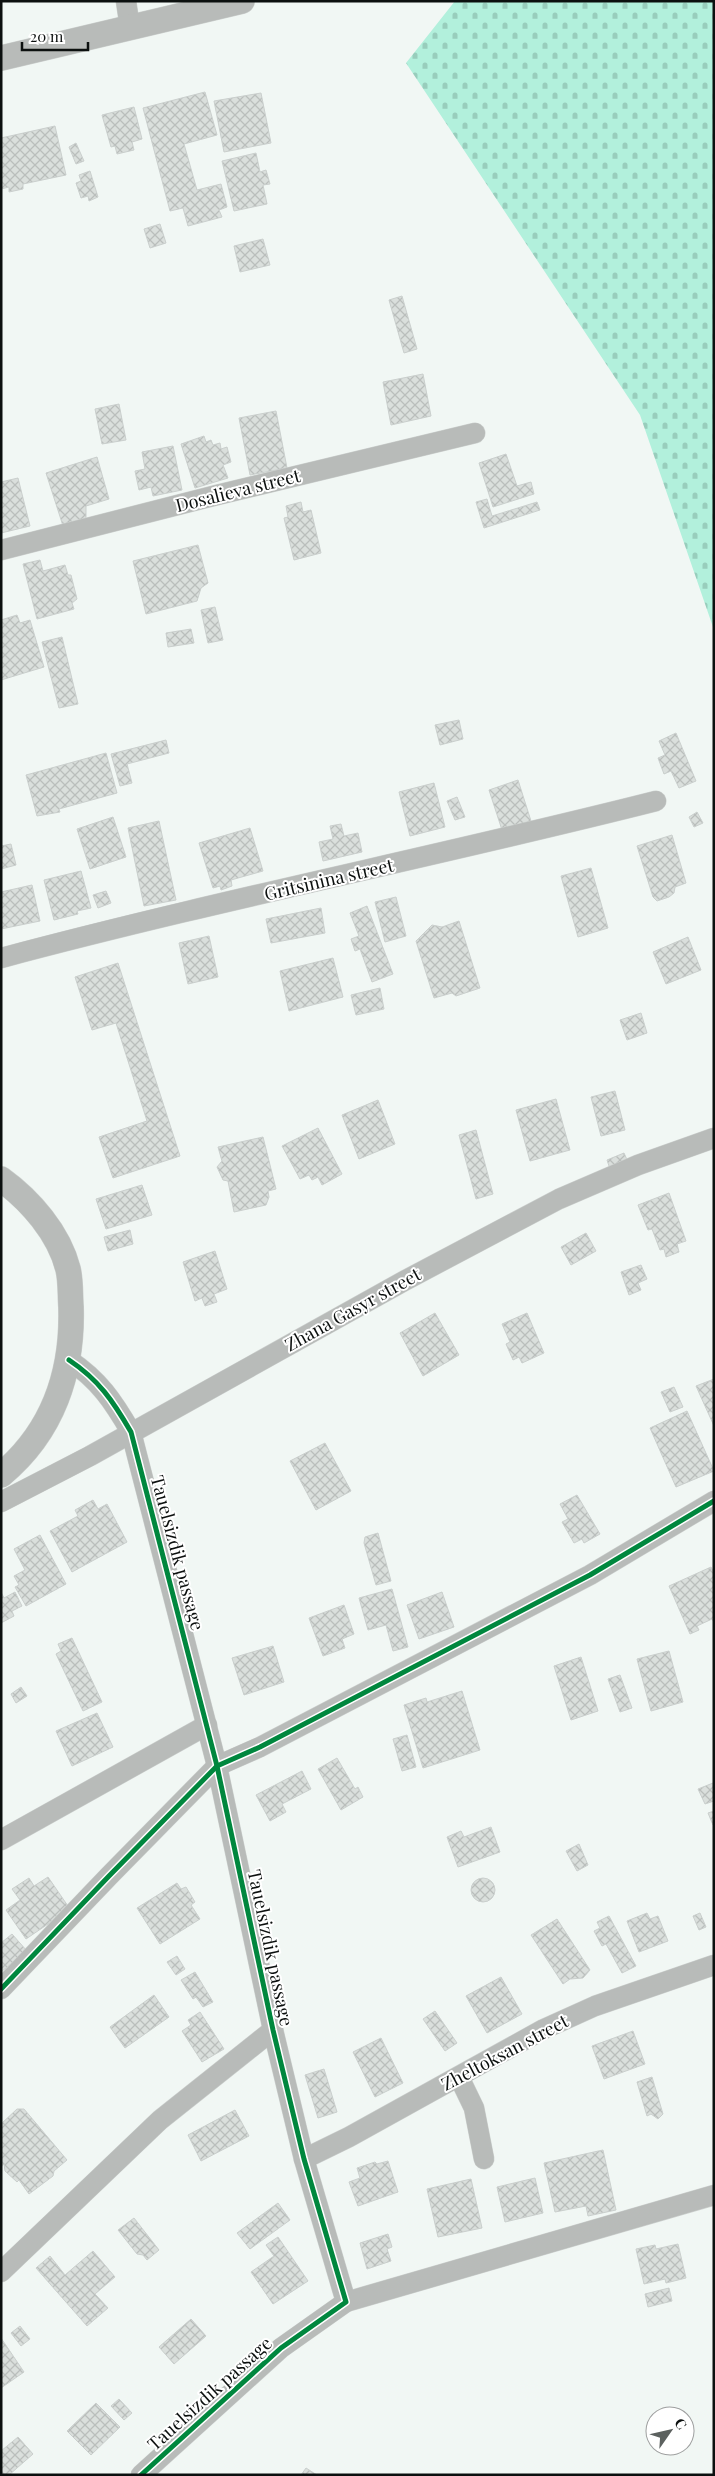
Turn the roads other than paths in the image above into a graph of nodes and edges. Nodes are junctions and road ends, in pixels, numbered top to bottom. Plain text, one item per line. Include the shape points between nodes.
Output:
1 (126, 1) edge
2 (242, 1) edge
3 (130, 28) junction
4 (1, 58) edge
5 (476, 434) dead end
6 (1, 550) edge
7 (656, 801) dead end
8 (1, 958) edge
9 (714, 1138) edge
10 (1, 1179) edge
11 (69, 1360) junction
12 (131, 1432) junction
13 (5, 1472) edge
14 (23, 1492) junction
15 (714, 1501) edge
16 (1, 1502) edge
17 (206, 1725) junction
18 (218, 1766) junction
19 (1, 1840) edge
20 (714, 1965) edge
21 (1, 1989) edge
22 (273, 2030) junction
23 (459, 2077) junction
24 (304, 2159) junction
25 (484, 2159) dead end
26 (714, 2195) edge
27 (1, 2272) edge
28 (346, 2302) junction
29 (141, 2475) edge

1 - 3 street
2 - 3 street
3 - 4 street
5 - 6 street, Dosalieva street
7 - 8 street, Gritsinina street
9 - 12 street, Zhana Gasyr street via 638,1165 560,1199
10 - 11 street via 22,1195 50,1230 68,1268 72,1334
11 - 12 street, Tauelsizdik passage via 90,1374
11 - 13 street via 44,1427
12 - 14 street, Zhana Gasyr street
12 - 17 street, Tauelsizdik passage
13 - 14 street
14 - 16 street, Zhana Gasyr street
15 - 18 street via 590,1575
17 - 18 street, Tauelsizdik passage
17 - 19 street
18 - 21 street
18 - 22 street, Tauelsizdik passage
20 - 23 street, Zheltoksan street via 595,2006 544,2029
22 - 24 street, Tauelsizdik passage
22 - 27 street via 160,2120
23 - 24 street, Zheltoksan street
23 - 25 street via 474,2108
24 - 28 street, Tauelsizdik passage
26 - 28 street
28 - 29 street, Tauelsizdik passage via 281,2348

